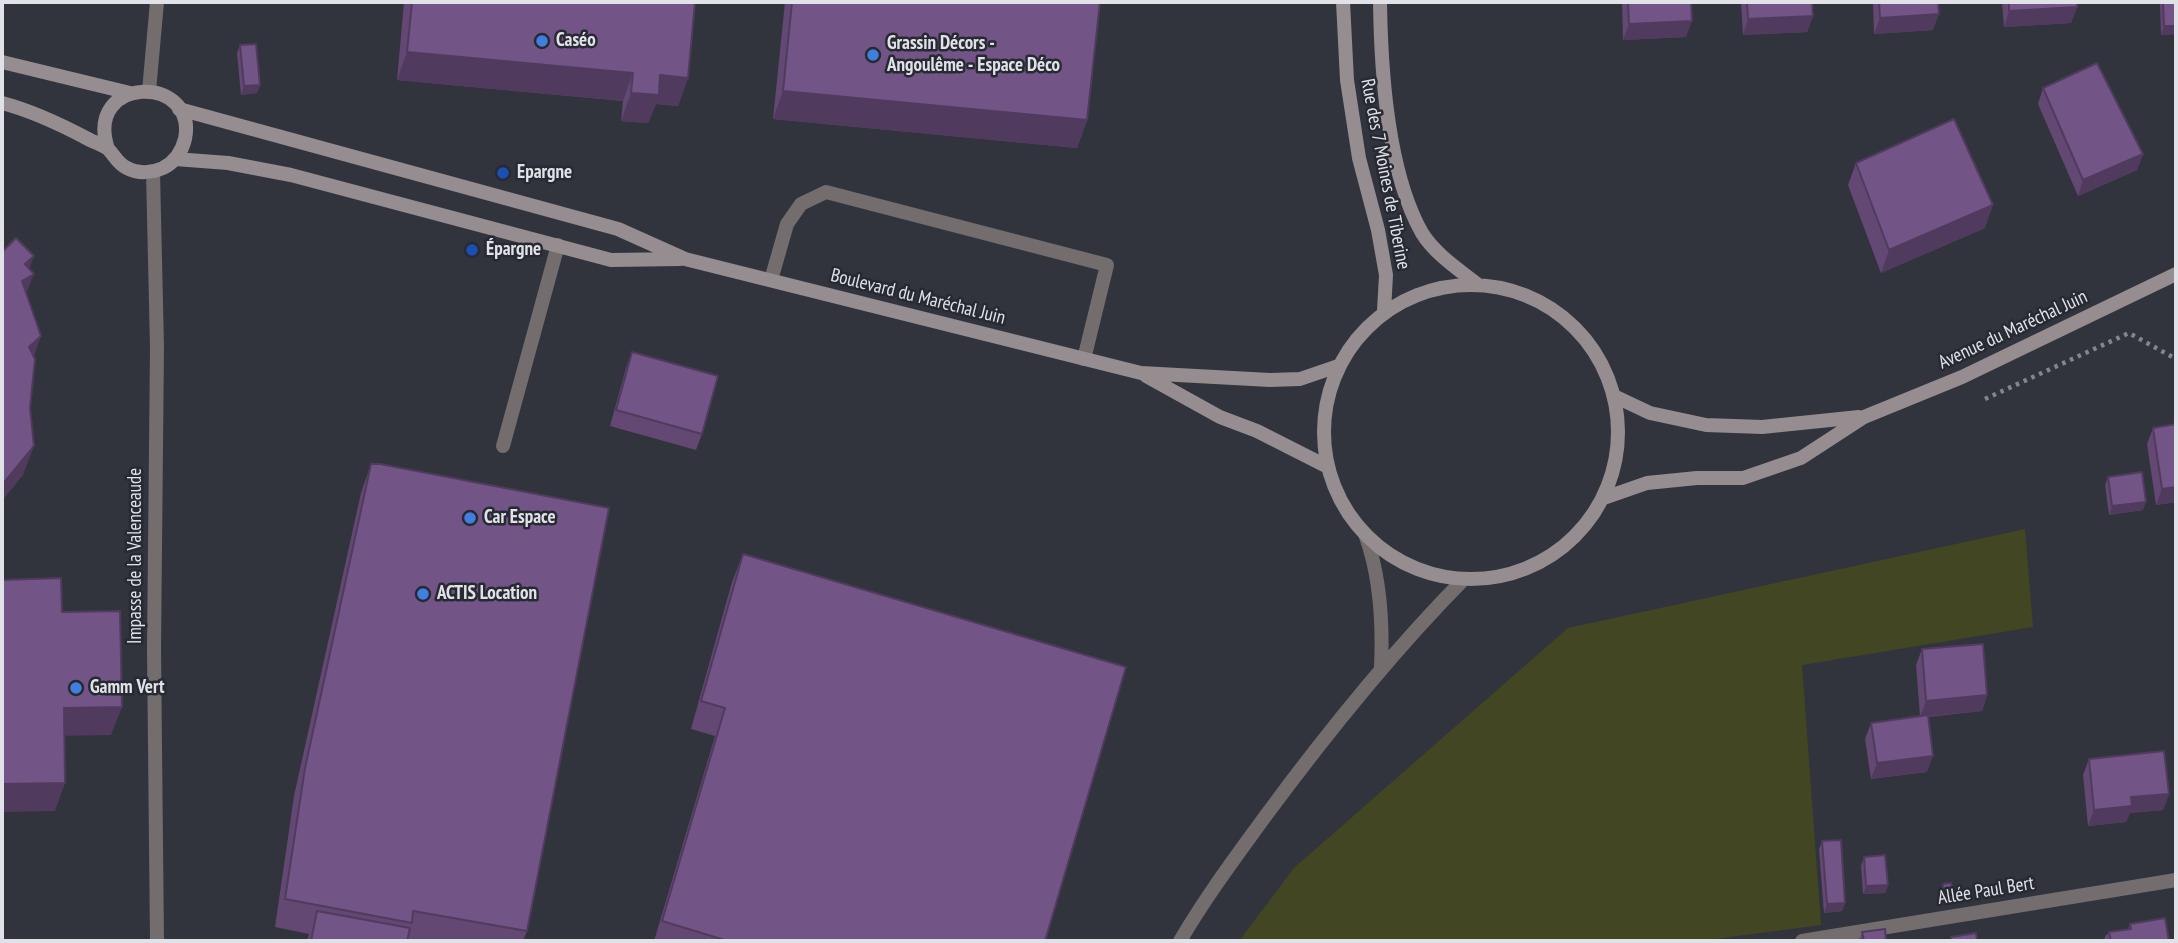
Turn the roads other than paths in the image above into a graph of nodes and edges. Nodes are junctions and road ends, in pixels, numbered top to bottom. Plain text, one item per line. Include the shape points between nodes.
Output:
1 (157, 2) edge
2 (1343, 2) edge
3 (1380, 2) edge
4 (2, 62) edge
5 (149, 91) junction
6 (130, 93) junction
7 (2, 103) edge
8 (179, 109) junction
9 (108, 149) junction
10 (175, 159) junction
11 (153, 172) junction
12 (558, 245) junction
13 (685, 259) junction
14 (2176, 274) edge
15 (771, 280) junction
16 (1477, 284) junction
17 (1384, 311) junction
18 (1084, 359) junction
19 (1338, 366) junction
20 (1141, 373) junction
21 (1614, 396) junction
22 (1864, 417) junction
23 (503, 446) dead end
24 (1326, 466) junction
25 (1604, 498) junction
26 (1366, 537) junction
27 (1463, 580) junction
28 (1381, 668) junction
29 (2176, 880) edge
30 (157, 941) edge
31 (1180, 941) edge
32 (1802, 941) edge

1 - 5 street
2 - 17 main road, Rue des 7 Moines de Tiberine via 1347,80 1359,158 1386,275
3 - 16 main road, Rue des 7 Moines de Tiberine via 1385,105 1405,194 1423,234 1444,259
4 - 6 main road
5 - 6 main road
5 - 8 main road via 170,99
6 - 9 main road via 118,100 104,124
7 - 9 main road via 27,110
8 - 10 main road via 186,135
8 - 13 main road via 618,229
9 - 11 main road via 126,168
10 - 11 main road
10 - 12 main road via 291,175
11 - 30 street, Impasse de la Valenceaude
12 - 13 main road via 611,260
12 - 23 street
13 - 15 main road, Boulevard du Maréchal Juin
14 - 22 main road, Avenue du Maréchal Juin via 1962,377
15 - 18 main road, Boulevard du Maréchal Juin
15 - 18 street via 787,224 801,204 826,192 1107,265
16 - 17 main road via 1428,289
16 - 21 main road via 1523,293 1564,317 1596,353
17 - 19 main road via 1357,335
18 - 20 main road, Boulevard du Maréchal Juin
19 - 20 main road, Boulevard du Maréchal Juin via 1300,379
19 - 24 main road via 1323,415
20 - 24 main road, Boulevard du Maréchal Juin via 1220,417
21 - 22 main road, Avenue du Maréchal Juin via 1650,413 1706,425 1762,427
21 - 25 main road via 1619,431 1615,465
22 - 25 main road, Avenue du Maréchal Juin via 1801,458 1744,478 1647,483
24 - 26 main road via 1342,505
25 - 27 main road via 1579,534 1546,560 1506,576
26 - 27 main road via 1395,559 1428,574
26 - 28 street via 1374,560 1383,627
27 - 28 street
28 - 31 street via 1312,753 1200,906
29 - 32 street, Allée Paul Bert

